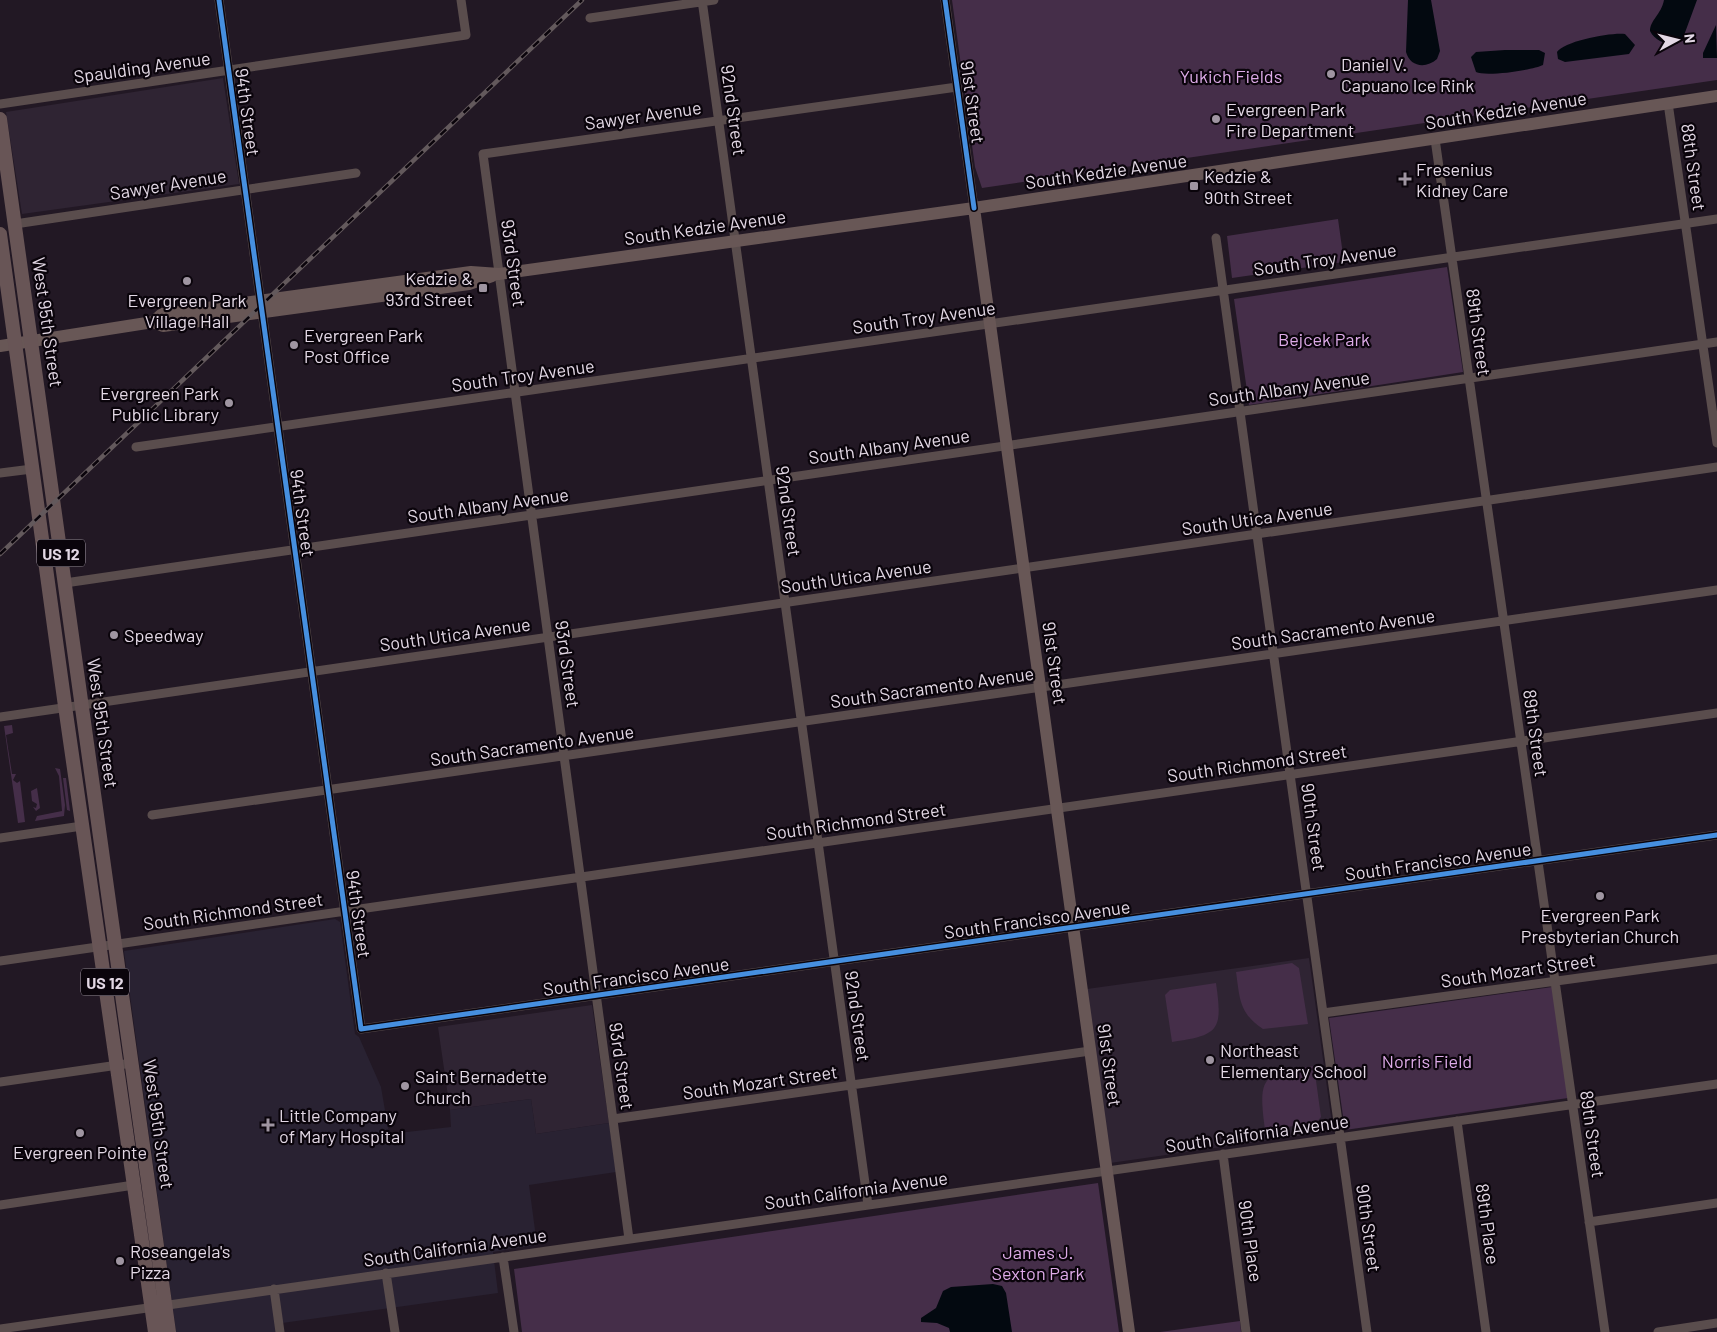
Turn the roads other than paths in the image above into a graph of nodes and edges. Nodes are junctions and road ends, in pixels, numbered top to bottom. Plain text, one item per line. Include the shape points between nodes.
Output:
1 (219, 0) edge
2 (461, 0) edge
3 (714, 0) edge
4 (945, 0) edge
5 (702, 1) edge
6 (590, 18) dead end
7 (229, 71) junction
8 (957, 87) junction
9 (1717, 96) edge
10 (1668, 103) junction
11 (0, 104) edge
12 (0, 119) edge
13 (719, 120) junction
14 (1435, 139) junction
15 (483, 154) joint
16 (356, 173) dead end
17 (245, 189) junction
18 (974, 208) junction
19 (1717, 219) edge
20 (15, 224) junction
21 (1685, 224) junction
22 (0, 234) edge
23 (1216, 238) dead end
24 (736, 241) junction
25 (1452, 258) junction
26 (499, 274) junction
27 (1224, 290) junction
28 (261, 306) junction
29 (990, 324) junction
30 (32, 341) junction
31 (1717, 342) edge
32 (15, 344) junction
33 (1703, 344) junction
34 (0, 346) edge
35 (752, 359) junction
36 (1469, 378) junction
37 (515, 393) junction
38 (1240, 411) junction
39 (278, 427) junction
40 (1717, 443) edge
41 (1007, 445) junction
42 (136, 447) dead end
43 (1717, 467) edge
44 (32, 469) junction
45 (0, 473) edge
46 (768, 480) junction
47 (1486, 500) junction
48 (532, 515) junction
49 (1257, 534) junction
50 (295, 549) junction
51 (1024, 568) junction
52 (65, 583) junction
53 (1717, 590) edge
54 (785, 602) junction
55 (1504, 621) junction
56 (548, 637) junction
57 (1274, 654) junction
58 (311, 671) junction
59 (1041, 688) junction
60 (81, 704) junction
61 (65, 706) junction
62 (1717, 713) edge
63 (0, 717) edge
64 (802, 722) junction
65 (1521, 742) junction
66 (564, 756) junction
67 (1290, 775) junction
68 (328, 790) junction
69 (1058, 808) junction
70 (152, 816) dead end
71 (82, 826) junction
72 (1717, 835) edge
73 (0, 838) edge
74 (818, 843) junction
75 (1538, 861) junction
76 (581, 877) junction
77 (1307, 894) junction
78 (344, 911) junction
79 (1074, 927) junction
80 (115, 944) junction
81 (100, 946) junction
82 (1717, 959) edge
83 (0, 961) edge
84 (834, 962) junction
85 (1555, 981) junction
86 (597, 996) junction
87 (1323, 1012) junction
88 (361, 1029) joint
89 (1090, 1051) junction
90 (132, 1062) junction
91 (117, 1065) junction
92 (0, 1082) edge
93 (1717, 1084) edge
94 (852, 1085) junction
95 (1572, 1104) junction
96 (613, 1119) junction
97 (1457, 1121) junction
98 (1340, 1138) junction
99 (1223, 1154) junction
100 (1107, 1171) junction
101 (134, 1185) junction
102 (1717, 1203) edge
103 (0, 1205) edge
104 (868, 1205) junction
105 (1589, 1222) junction
106 (630, 1239) junction
107 (504, 1257) junction
108 (386, 1273) junction
109 (274, 1289) junction
110 (159, 1306) junction
111 (1717, 1323) edge
112 (39, 1328) edge
113 (0, 1329) edge
114 (155, 1332) edge
115 (169, 1332) edge
116 (280, 1332) edge
117 (395, 1332) edge
118 (514, 1332) edge
119 (1128, 1332) edge
120 (1246, 1332) edge
121 (1367, 1332) edge
122 (1486, 1332) edge
123 (1605, 1332) edge
124 (1658, 1332) edge

1 - 7 street, 94th Street
2 - 7 street, Spaulding Avenue via 466,35
3 - 5 street
4 - 8 street, 91st Street
5 - 6 street
5 - 13 street, 92nd Street
7 - 11 street, Spaulding Avenue
7 - 17 street, 94th Street
8 - 13 street, Sawyer Avenue
8 - 18 street, 91st Street
9 - 10 main road, South Kedzie Avenue
10 - 14 main road, South Kedzie Avenue
10 - 21 street, 88th Street
12 - 20 main road, West 95th Street / US 12
13 - 15 street, Sawyer Avenue
13 - 24 street, 92nd Street
14 - 18 main road, South Kedzie Avenue
14 - 25 street, 89th Street
15 - 26 street, 93rd Street
16 - 17 street, Sawyer Avenue
17 - 20 street, Sawyer Avenue
17 - 28 street, 94th Street
18 - 24 main road, South Kedzie Avenue
18 - 29 main road, 91st Street
19 - 21 street, South Troy Avenue
20 - 30 main road, West 95th Street / US 12
21 - 25 street, South Troy Avenue
21 - 33 street, 88th Street
22 - 32 main road, West 95th Street / US 12
23 - 27 street, 90th Street
24 - 26 main road, South Kedzie Avenue
24 - 35 street, 92nd Street
25 - 27 street, South Troy Avenue
25 - 36 street, 89th Street
26 - 28 main road, South Kedzie Avenue via 469,284
26 - 37 street, 93rd Street
27 - 29 street, South Troy Avenue
27 - 38 street, 90th Street
28 - 30 main road, South Kedzie Avenue via 163,326 153,322
28 - 39 street, 94th Street
29 - 35 street, South Troy Avenue
29 - 41 main road, 91st Street
30 - 32 main road, South Kedzie Avenue
30 - 52 main road, West 95th Street / US 12
31 - 33 street, South Albany Avenue
32 - 34 main road, South Kedzie Avenue
32 - 44 main road, West 95th Street / US 12
33 - 36 street, South Albany Avenue
33 - 40 street, 88th Street
35 - 37 street, South Troy Avenue
35 - 46 street, 92nd Street
36 - 38 street, South Albany Avenue
36 - 47 street, 89th Street
37 - 39 street, South Troy Avenue
37 - 48 street, 93rd Street
38 - 41 street, South Albany Avenue
38 - 49 street, 90th Street
39 - 42 street, South Troy Avenue
39 - 50 street, 94th Street
41 - 46 street, South Albany Avenue
41 - 51 main road, 91st Street
43 - 47 street, South Utica Avenue
44 - 45 street
44 - 61 main road, West 95th Street / US 12
46 - 48 street, South Albany Avenue
46 - 54 street, 92nd Street
47 - 49 street, South Utica Avenue
47 - 55 street, 89th Street
48 - 50 street, South Albany Avenue
48 - 56 street, 93rd Street
49 - 51 street, South Utica Avenue
49 - 57 street, 90th Street
50 - 52 street, South Albany Avenue
50 - 58 street, 94th Street
51 - 54 street, South Utica Avenue
51 - 59 main road, 91st Street
52 - 60 main road, West 95th Street / US 12
53 - 55 street, South Sacramento Avenue
54 - 56 street, South Utica Avenue
54 - 64 street, 92nd Street
55 - 57 street, South Sacramento Avenue
55 - 65 street, 89th Street
56 - 58 street, South Utica Avenue
56 - 66 street, 93rd Street
57 - 59 street, South Sacramento Avenue
57 - 67 street, 90th Street
58 - 60 street, South Utica Avenue
58 - 68 street, 94th Street
59 - 64 street, South Sacramento Avenue
59 - 69 main road, 91st Street
60 - 61 street, South Utica Avenue
60 - 80 main road, West 95th Street / US 12
61 - 63 street, South Utica Avenue
61 - 71 main road, West 95th Street / US 12
62 - 65 street, South Richmond Street
64 - 66 street, South Sacramento Avenue
64 - 74 street, 92nd Street
65 - 67 street, South Richmond Street
65 - 75 street, 89th Street
66 - 68 street, South Sacramento Avenue
66 - 76 street, 93rd Street
67 - 69 street, South Richmond Street
67 - 77 street, 90th Street
68 - 70 street, South Sacramento Avenue
68 - 78 street, 94th Street
69 - 74 street, South Richmond Street
69 - 79 main road, 91st Street
71 - 73 street
71 - 81 main road, West 95th Street / US 12
72 - 75 street, South Francisco Avenue
74 - 76 street, South Richmond Street
74 - 84 street, 92nd Street
75 - 77 street, South Francisco Avenue
75 - 85 street, 89th Street
76 - 78 street, South Richmond Street
76 - 86 street, 93rd Street
77 - 79 street, South Francisco Avenue
77 - 87 street, 90th Street
78 - 80 street, South Richmond Street
78 - 88 street, 94th Street
79 - 84 street, South Francisco Avenue
79 - 89 main road, 91st Street
80 - 81 street, South Richmond Street
80 - 90 main road, West 95th Street / US 12
81 - 83 street, South Richmond Street
81 - 91 main road, West 95th Street / US 12
82 - 85 street, South Mozart Street
84 - 86 street, South Francisco Avenue
84 - 94 street, 92nd Street
85 - 87 street, South Mozart Street
85 - 95 street, 89th Street
86 - 88 street, South Francisco Avenue
86 - 96 street, 93rd Street
87 - 98 street, 90th Street
89 - 94 street, South Mozart Street
89 - 100 main road, 91st Street
90 - 91 street
90 - 110 main road, West 95th Street / US 12
91 - 92 street
91 - 101 main road, West 95th Street / US 12
93 - 95 street, South California Avenue
94 - 96 street, South Mozart Street
94 - 104 street, 92nd Street
95 - 97 street, South California Avenue
95 - 105 street, 89th Street
96 - 106 street, 93rd Street
97 - 98 street, South California Avenue
97 - 122 street, 89th Place
98 - 99 street, South California Avenue
98 - 121 street, 90th Street
99 - 100 street, South California Avenue
99 - 120 street, 90th Place
100 - 104 street, South California Avenue
100 - 119 main road, 91st Street
101 - 103 street
101 - 110 main road, West 95th Street / US 12
102 - 105 street
104 - 106 street, South California Avenue
105 - 123 street, 89th Street
106 - 107 street, South California Avenue
107 - 108 street, South California Avenue
107 - 118 street
108 - 109 street, South California Avenue
108 - 117 street
109 - 110 street, South California Avenue
109 - 116 street
110 - 112 street, South California Avenue
110 - 114 main road, West 95th Street / US 12
110 - 115 main road, West 95th Street / US 12
111 - 124 street
112 - 113 street, South California Avenue

